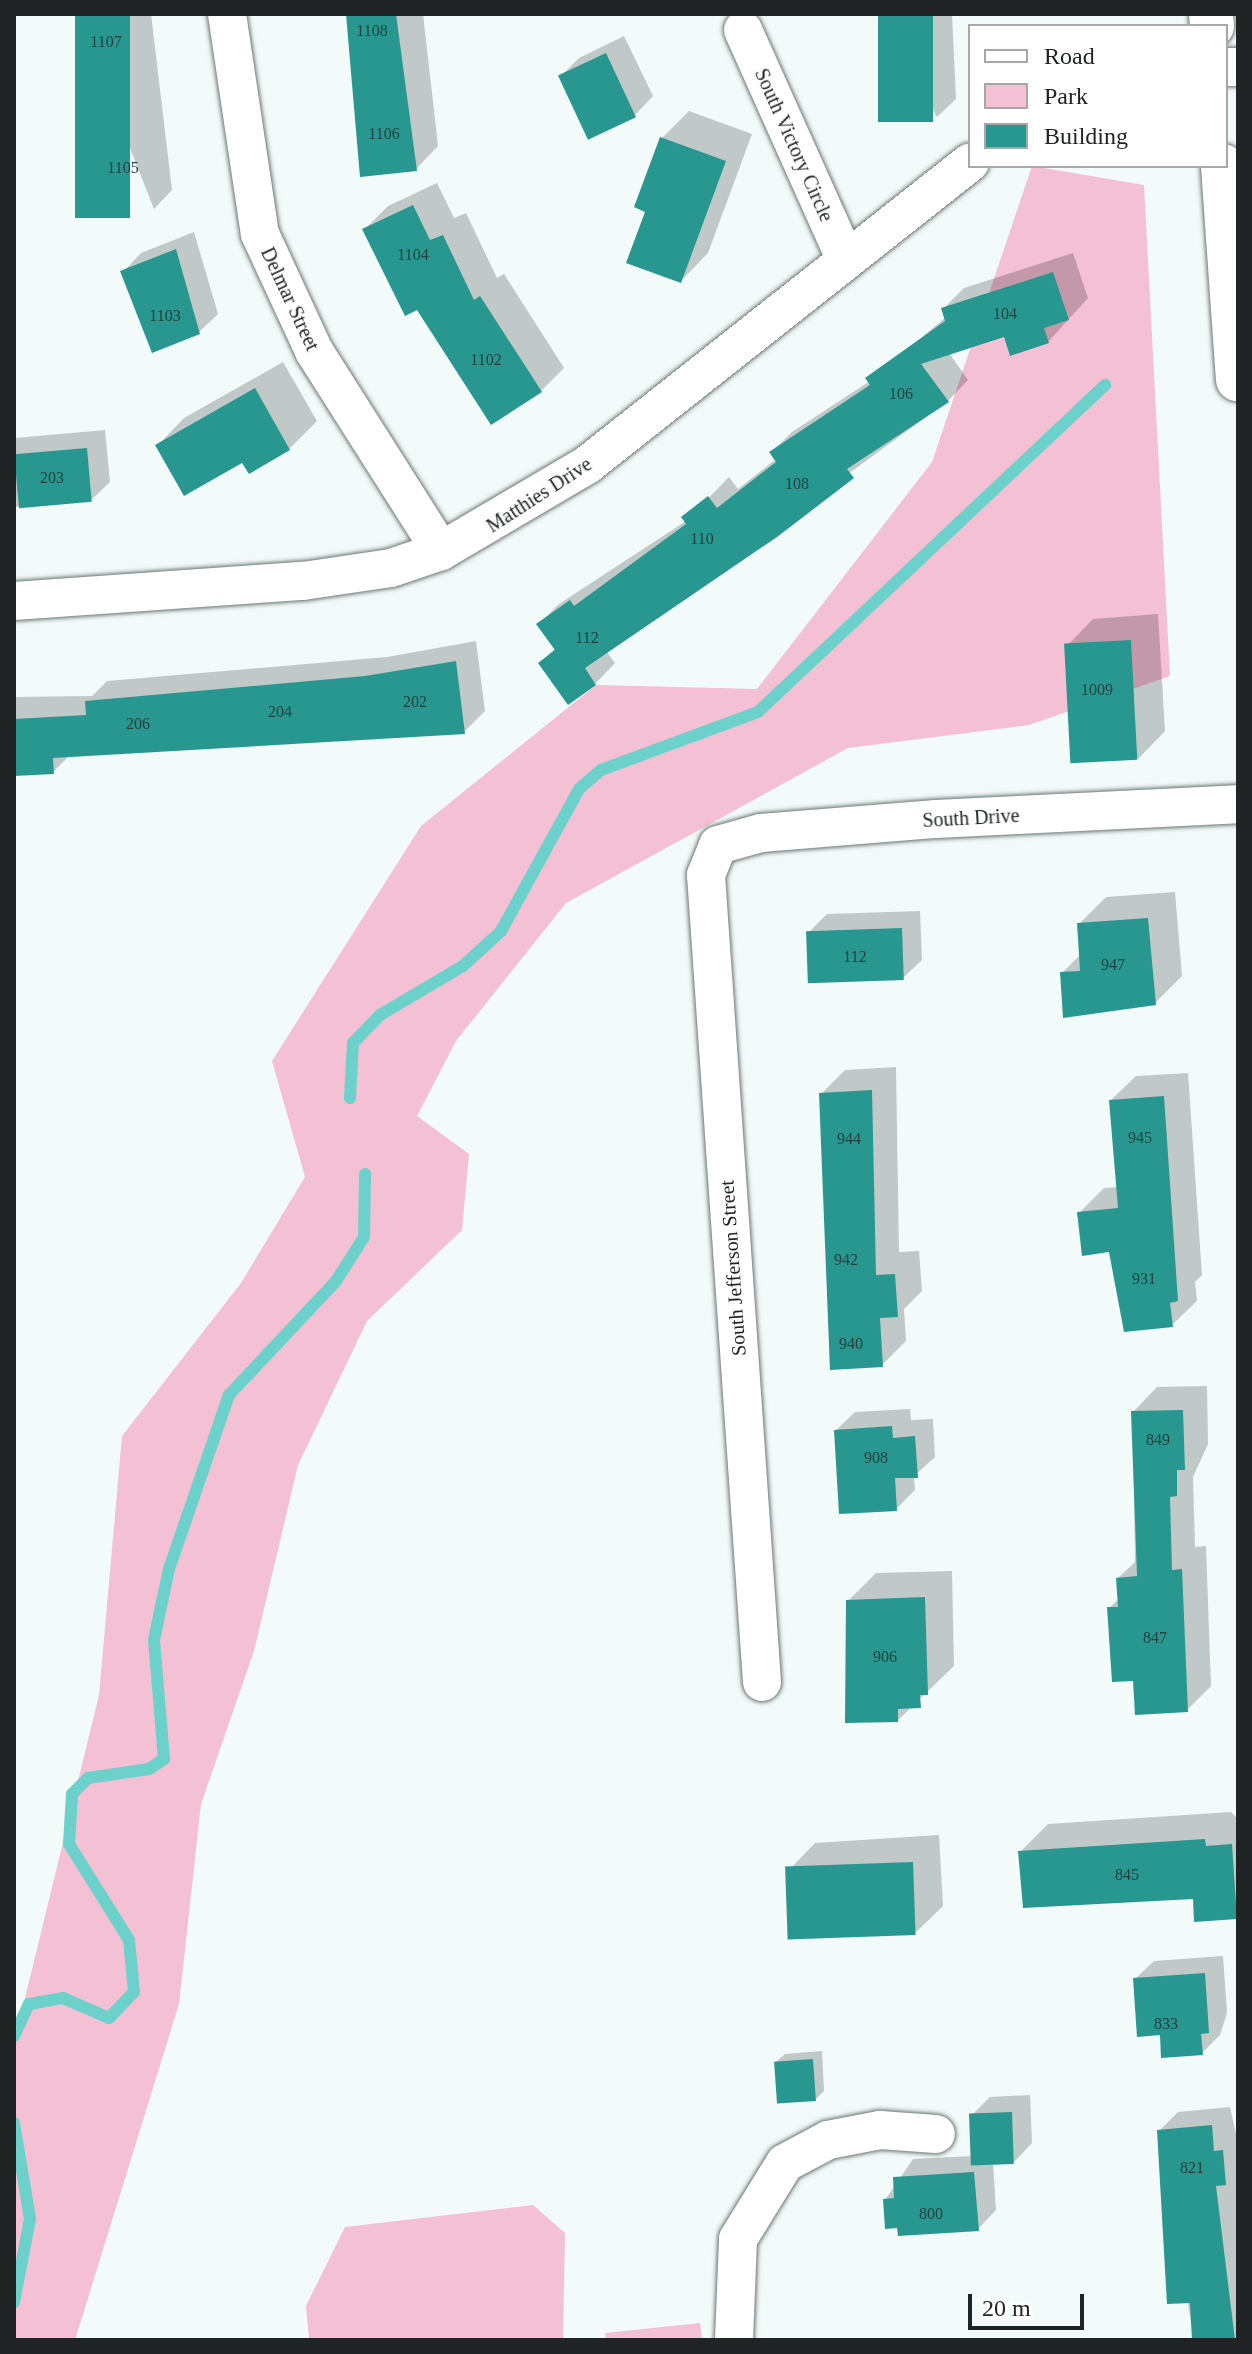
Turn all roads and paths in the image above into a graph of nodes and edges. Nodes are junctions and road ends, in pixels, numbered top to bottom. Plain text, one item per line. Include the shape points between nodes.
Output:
1 (227, 14) edge
2 (743, 30) dead end
3 (968, 165) edge
4 (1223, 168) edge
5 (846, 260) junction
6 (1238, 379) edge
7 (441, 551) junction
8 (14, 601) edge
9 (1238, 804) edge
10 (714, 856) joint
11 (762, 1682) dead end
12 (936, 2134) dead end
13 (734, 2340) edge

1 - 7 street, Delmar Street via 260,234 314,351
2 - 5 street, South Victory Circle
3 - 5 street, Matthies Drive
4 - 6 main road
5 - 7 street, Matthies Drive via 587,465
7 - 8 street, Matthies Drive via 391,568 303,581
9 - 10 street, South Drive via 761,833 718,845
10 - 11 street, South Jefferson Street via 706,875
12 - 13 street via 854,2135 785,2163 738,2239

